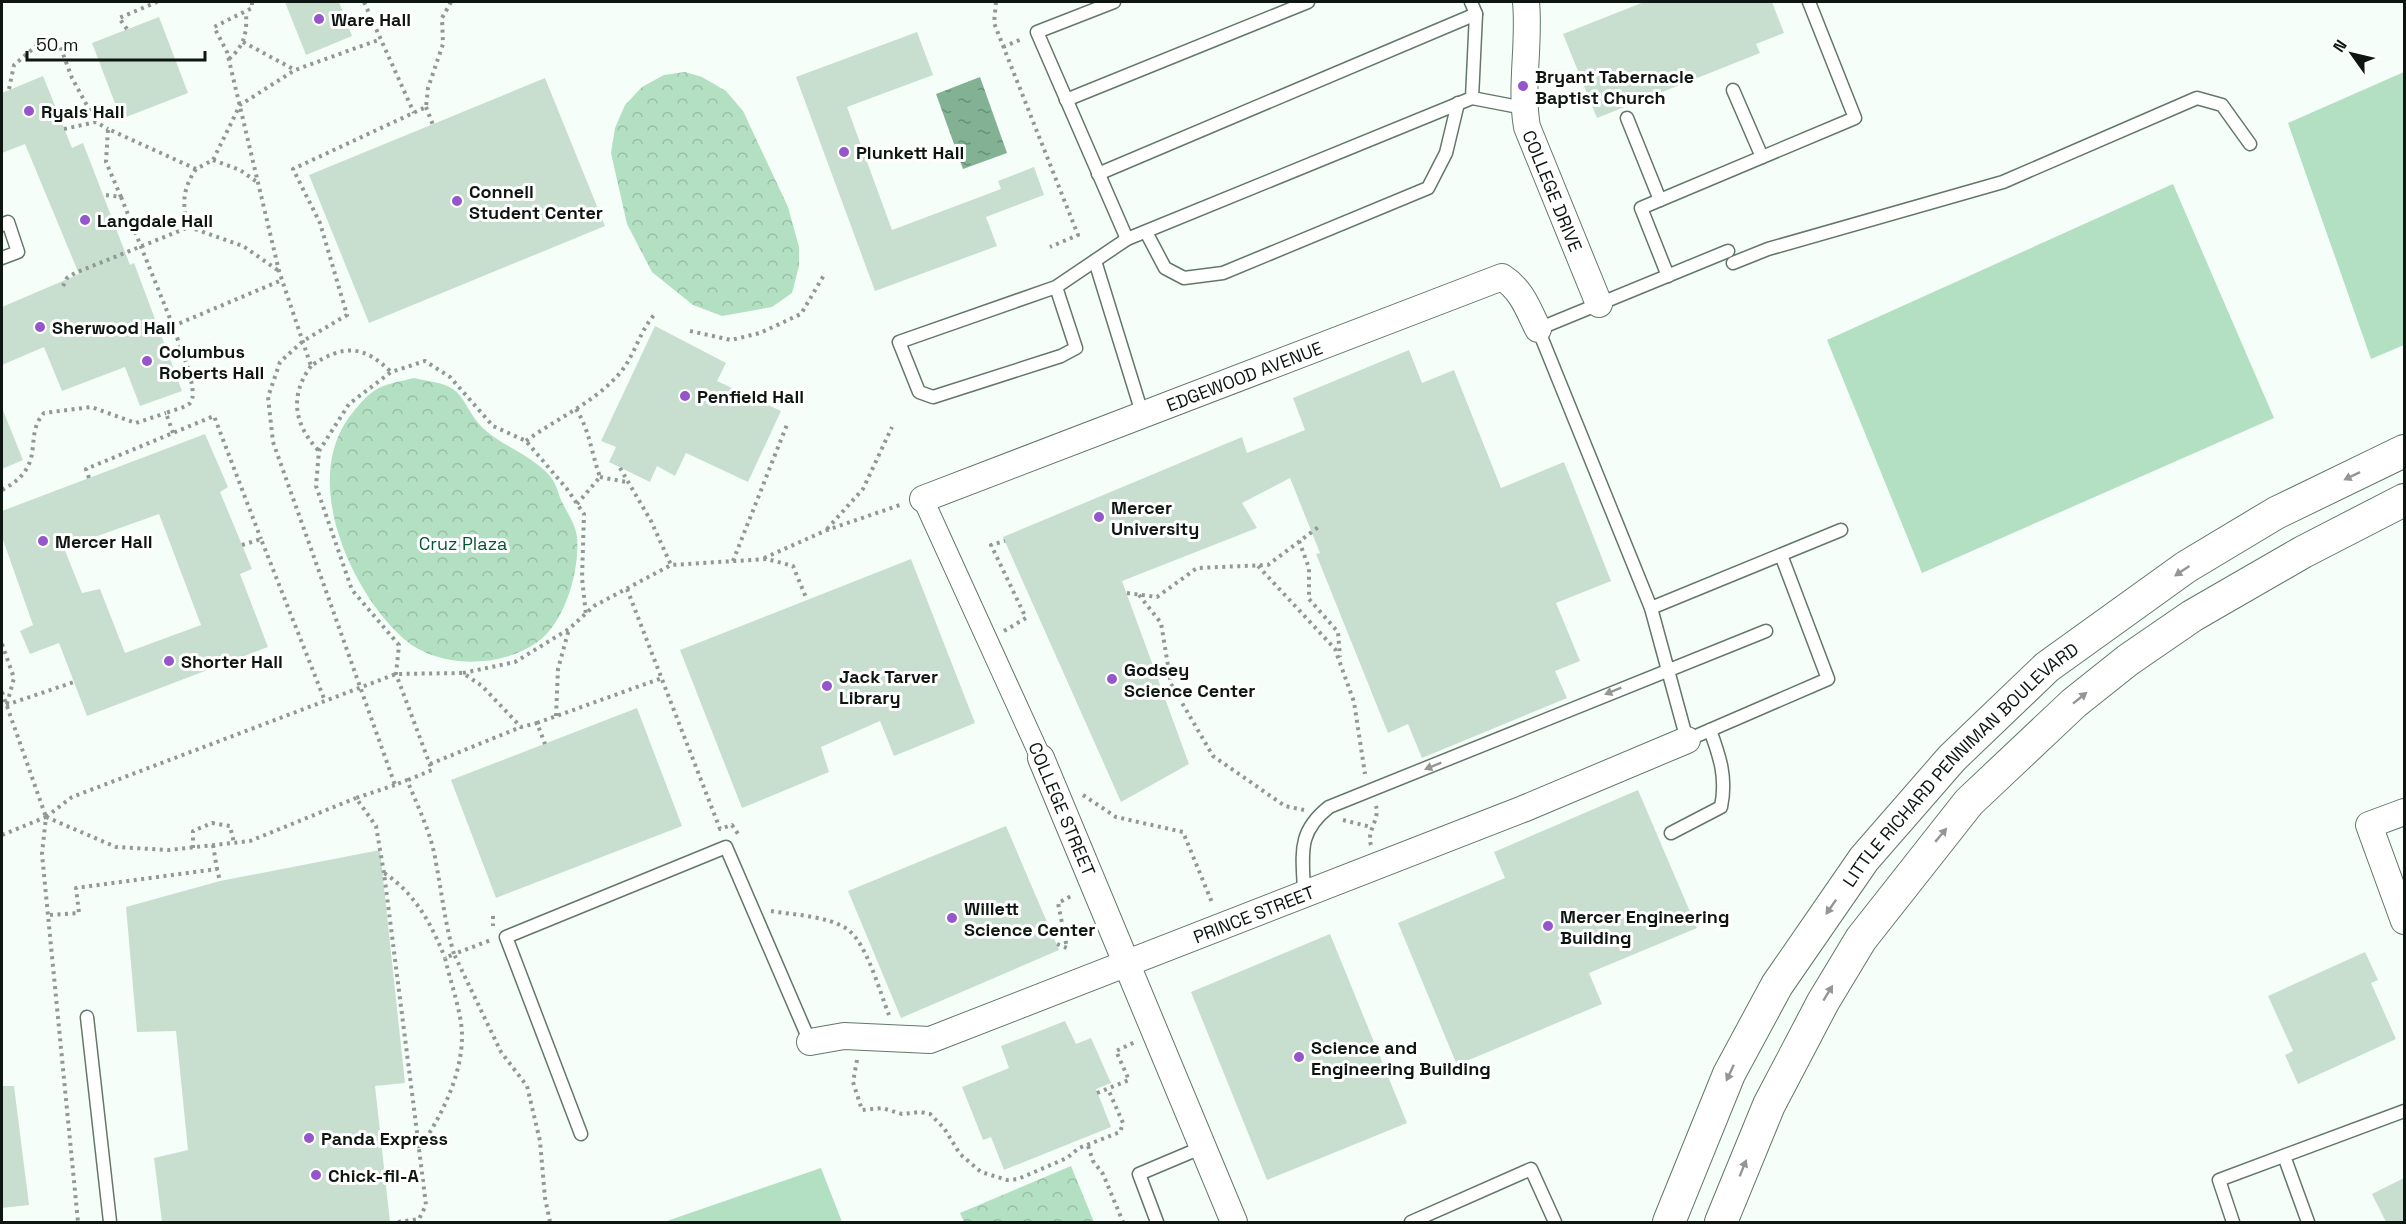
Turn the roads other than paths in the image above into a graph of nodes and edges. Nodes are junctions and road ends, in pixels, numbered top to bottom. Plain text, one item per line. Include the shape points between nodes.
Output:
1 (1114, 2) edge
2 (1308, 2) edge
3 (1471, 2) edge
4 (1526, 2) edge
5 (1809, 2) edge
6 (1476, 14) junction
7 (1733, 90) dead end
8 (1472, 98) junction
9 (1066, 99) junction
10 (1458, 103) junction
11 (1524, 108) junction
12 (1627, 118) dead end
13 (2250, 144) dead end
14 (1762, 157) junction
15 (1098, 174) junction
16 (1660, 200) junction
17 (2, 225) edge
18 (1146, 232) junction
19 (1127, 239) junction
20 (2, 258) edge
21 (1095, 261) junction
22 (1668, 276) junction
23 (1056, 287) junction
24 (1599, 304) junction
25 (1538, 329) junction
26 (1142, 413) junction
27 (2404, 450) edge
28 (923, 499) joint
29 (2404, 500) edge
30 (1841, 530) dead end
31 (1781, 555) junction
32 (1651, 608) junction
33 (1766, 631) dead end
34 (1668, 669) junction
35 (1710, 730) junction
36 (1687, 740) junction
37 (1041, 758) joint
38 (2404, 812) edge
39 (1671, 833) dead end
40 (1304, 893) junction
41 (2404, 921) edge
42 (1128, 962) junction
43 (87, 1017) dead end
44 (810, 1042) joint
45 (2404, 1111) edge
46 (581, 1134) dead end
47 (1203, 1147) junction
48 (2284, 1156) junction
49 (110, 1222) edge
50 (1156, 1222) edge
51 (1234, 1222) edge
52 (1412, 1222) edge
53 (1555, 1222) edge
54 (1669, 1222) edge
55 (1721, 1222) edge
56 (2233, 1222) edge
57 (2308, 1222) edge

1 - 9 lane via 1037,32
2 - 9 lane
3 - 6 lane
4 - 11 street, COLLEGE DRIVE
5 - 14 lane via 1855,118
6 - 8 lane
6 - 15 lane
7 - 14 lane
8 - 10 lane
8 - 11 lane
9 - 15 lane
10 - 18 lane
10 - 18 lane via 1446,153 1428,188 1223,273 1184,278 1165,268
11 - 24 street, COLLEGE DRIVE via 1527,127
12 - 16 lane
13 - 22 lane via 2222,105 2197,98 2002,182
14 - 16 lane
15 - 19 lane
16 - 22 lane via 1641,208
17 - 20 lane via 8,222 18,252
18 - 19 lane
19 - 21 lane
21 - 23 lane
21 - 26 lane
22 - 24 lane
23 - 23 lane via 1076,348 933,397 919,392 899,342
24 - 25 lane
25 - 26 street, EDGEWOOD AVENUE via 1523,296 1502,277
25 - 32 lane
26 - 28 street, EDGEWOOD AVENUE
27 -> 54 street, LITTLE RICHARD PENNIMAN BOULEVARD via 2276,513 2186,567 2047,667 1952,758 1864,859 1777,985 1730,1074
28 - 37 street, COLLEGE STREET
55 -> 29 street, LITTLE RICHARD PENNIMAN BOULEVARD via 1769,1105 1822,1002 1861,939 1969,802 2074,703 2128,660 2192,616
30 - 31 lane
31 - 32 lane
31 - 35 lane via 1828,680
32 - 34 lane
33 - 34 lane
34 - 36 lane
34 -> 40 lane via 1329,807 1307,828 1302,842
35 - 36 lane
35 - 39 lane via 1723,766 1721,807
36 - 40 street, PRINCE STREET via 1523,809
37 - 42 street, COLLEGE STREET
38 - 41 street via 2369,825
40 - 42 street, PRINCE STREET
42 - 44 street, PRINCE STREET via 930,1041 844,1036
42 - 47 street, COLLEGE STREET
43 - 49 lane
44 - 46 lane via 726,847 506,937
45 - 48 lane
47 - 50 lane via 1139,1174
47 - 51 street, COLLEGE STREET
48 - 56 lane via 2219,1180
48 - 57 lane
52 - 53 lane via 1531,1169

